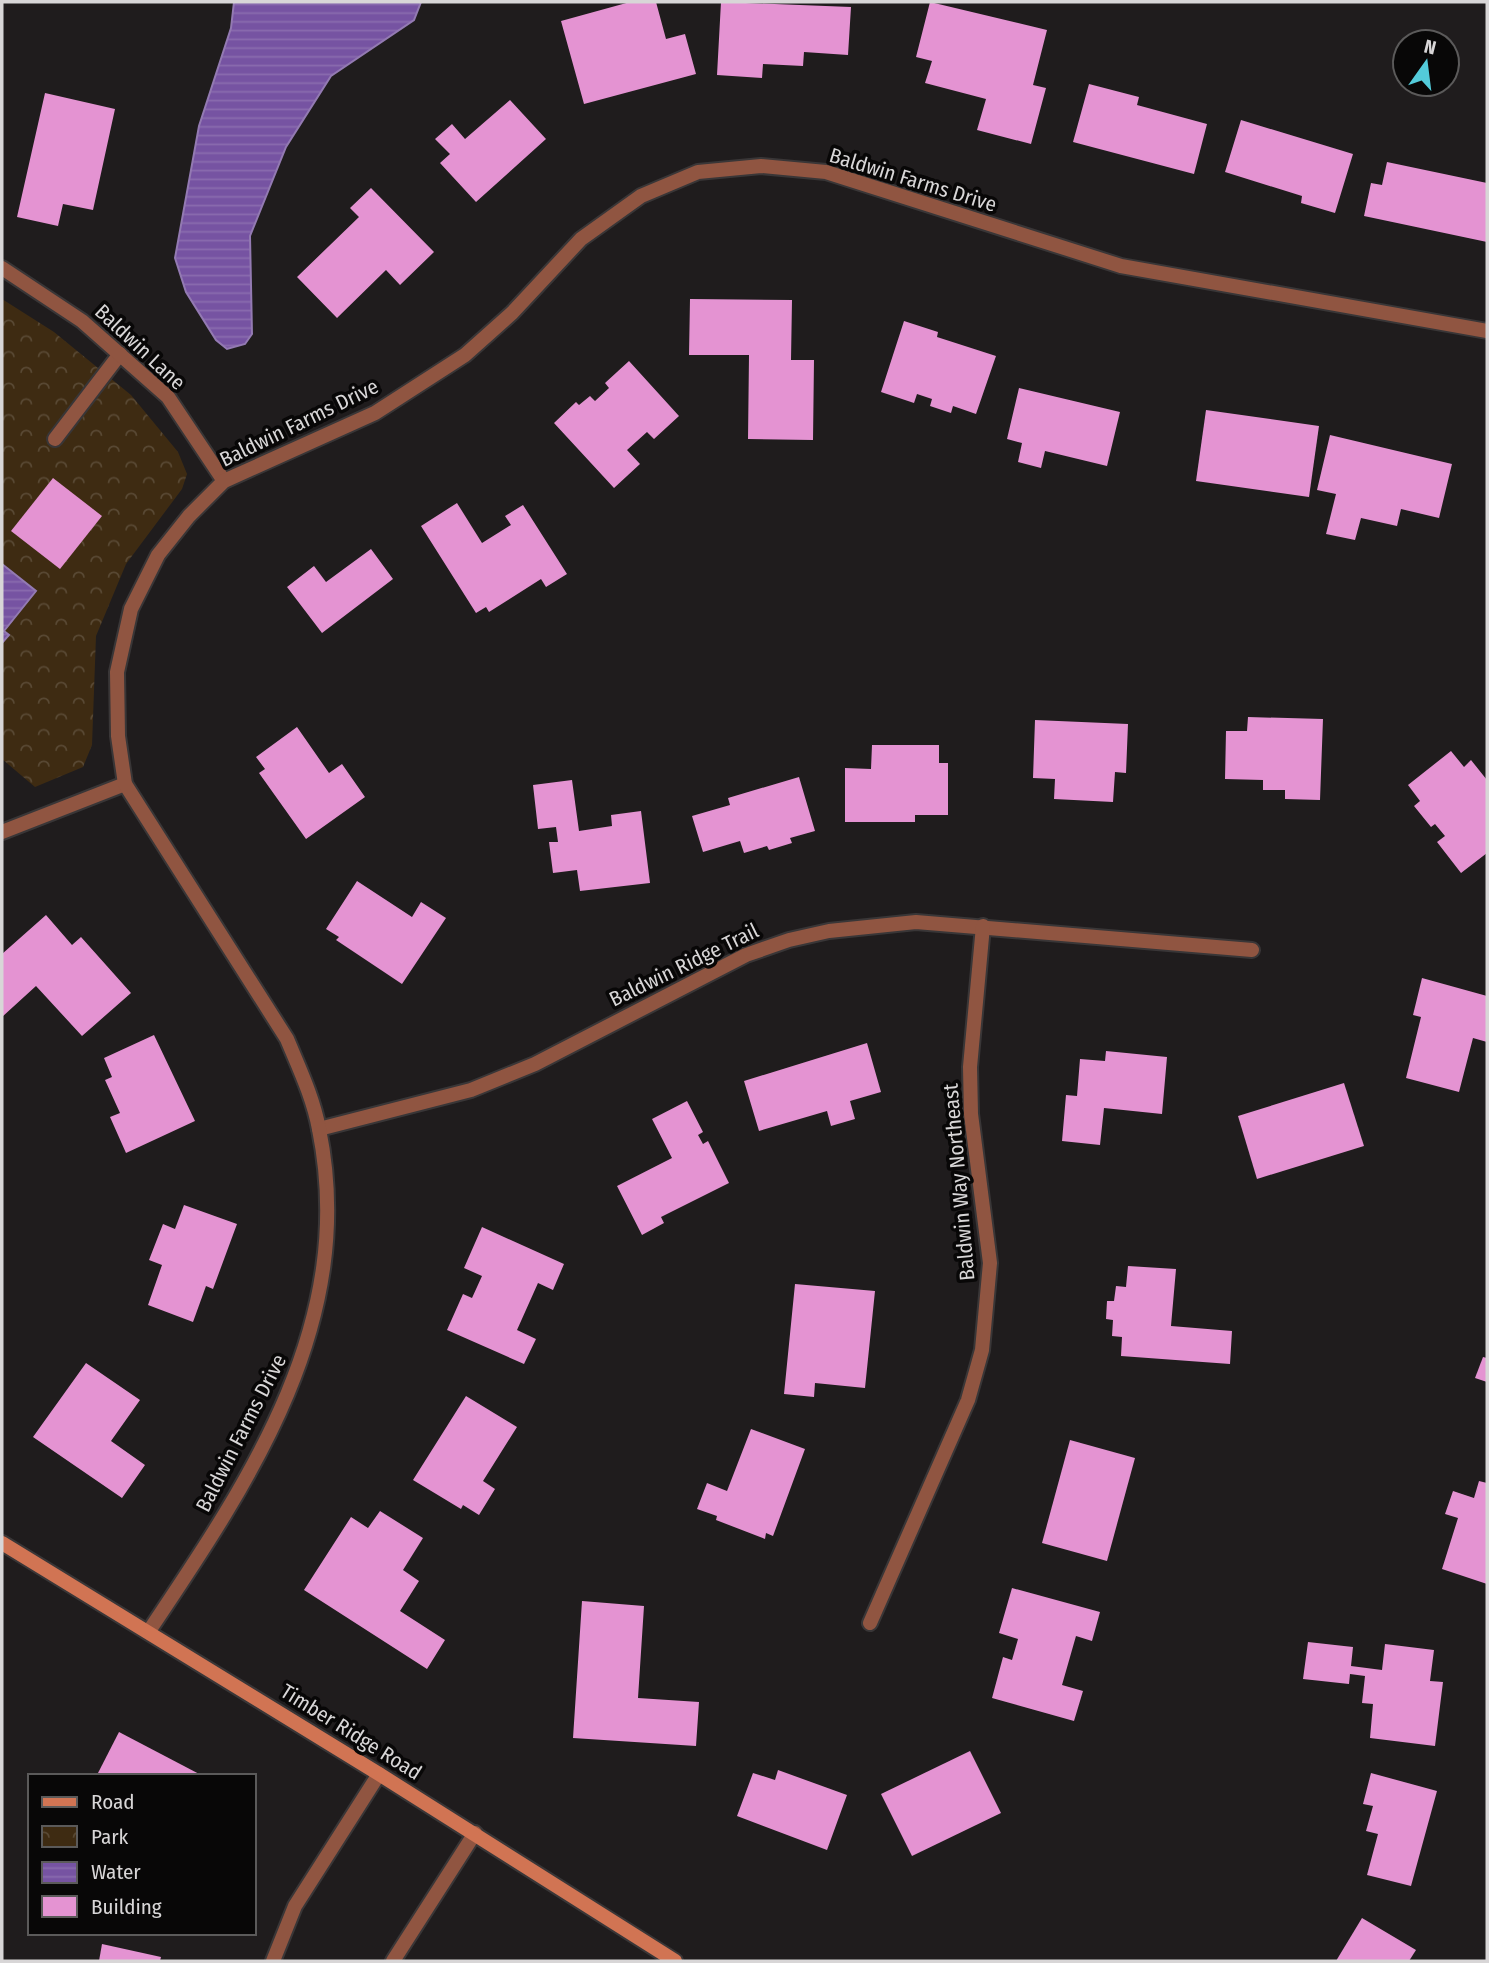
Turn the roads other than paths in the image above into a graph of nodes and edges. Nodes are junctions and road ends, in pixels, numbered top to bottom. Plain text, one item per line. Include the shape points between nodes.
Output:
1 (2, 268) edge
2 (1487, 331) edge
3 (120, 354) junction
4 (54, 439) dead end
5 (224, 481) junction
6 (125, 784) junction
7 (2, 832) edge
8 (983, 926) junction
9 (1252, 950) dead end
10 (319, 1129) junction
11 (2, 1543) edge
12 (870, 1623) dead end
13 (149, 1631) junction
14 (379, 1774) junction
15 (475, 1833) junction
16 (273, 1961) edge
17 (393, 1961) edge
18 (674, 1961) edge

1 - 3 street, Baldwin Lane via 82,321
2 - 5 street, Baldwin Farms Drive via 1121,266 826,172 761,166 698,172 641,196 581,239 512,313 465,355 374,412
3 - 4 street
3 - 5 street, Baldwin Lane via 168,397
5 - 6 street, Baldwin Farms Drive via 158,555 131,609 117,673 118,736
6 - 7 street
6 - 10 street, Baldwin Farms Drive via 287,1039
8 - 9 street, Baldwin Ridge Trail
8 - 10 street, Baldwin Ridge Trail via 869,925 789,940 746,955 536,1064 471,1090
8 - 12 street, Baldwin Way Northeast via 970,1067 971,1114 990,1263 982,1350 968,1400
10 - 13 street, Baldwin Farms Drive via 327,1192 326,1261 303,1358 229,1506
11 - 13 street, Timber Ridge Road
13 - 14 street, Timber Ridge Road
14 - 15 street, Timber Ridge Road
14 - 16 street via 295,1906
15 - 17 street
15 - 18 street, Timber Ridge Road

